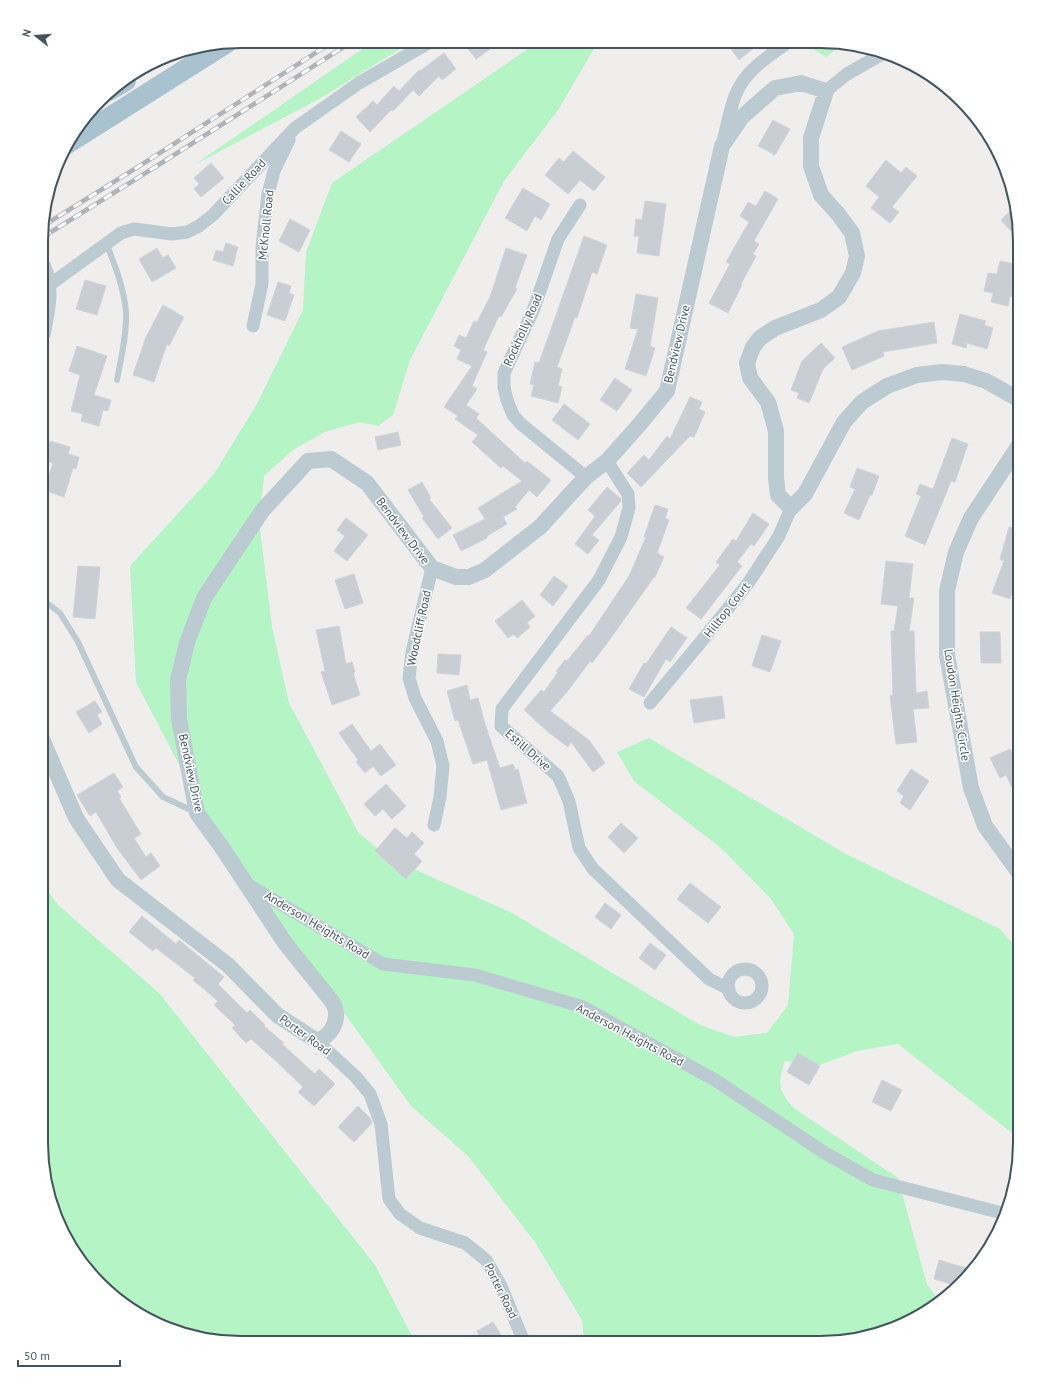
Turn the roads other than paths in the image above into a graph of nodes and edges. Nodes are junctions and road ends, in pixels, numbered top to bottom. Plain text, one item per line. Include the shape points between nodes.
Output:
1 (420, 48) edge
2 (780, 48) edge
3 (216, 50) edge
4 (877, 57) edge
5 (826, 91) junction
6 (295, 128) junction
7 (80, 136) edge
8 (722, 146) junction
9 (580, 206) dead end
10 (106, 243) junction
11 (48, 286) joint
12 (48, 308) edge
13 (254, 326) dead end
14 (117, 380) dead end
15 (1013, 396) edge
16 (1013, 455) edge
17 (607, 461) junction
18 (586, 477) junction
19 (791, 508) junction
20 (432, 568) junction
21 (48, 604) edge
22 (650, 703) dead end
23 (48, 753) edge
24 (197, 813) junction
25 (434, 825) dead end
26 (1013, 864) edge
27 (244, 882) junction
28 (729, 988) dead end
29 (317, 1041) junction
30 (1000, 1212) edge
31 (522, 1336) edge

1 - 6 street, Callie Road via 359,83
2 - 8 street via 760,62 743,81 735,95
3 - 7 main road
4 - 5 street via 847,74
5 - 8 street, Bendview Drive via 801,82 775,88 742,117
5 - 19 street via 811,138 811,166 822,195 852,233 857,256 853,273 839,297 821,310 775,328 760,338 746,363 750,378 768,402 776,431 778,495
6 - 10 street, Callie Road via 213,215 199,226 187,232 172,234 134,229 121,233
6 - 13 street, McKnoll Road via 274,171 268,194 262,247 262,284
8 - 17 street, Bendview Drive via 667,391
9 - 18 street, Rockholly Road via 558,239 533,311 504,373 504,387 513,415 521,424
10 - 11 street, Callie Road
10 - 14 lane via 123,292 126,313
11 - 12 street
15 - 19 street via 986,381 964,374 942,372 917,375 887,386 862,402 844,422 805,494
16 - 26 street, Loudon Heights Circle via 971,518 956,552 947,591 947,655 971,788 985,826
17 - 18 street, Bendview Drive
17 - 28 street, Estill Drive via 628,494 629,508 621,537 599,580 502,709 501,726 558,776 569,801 579,848 593,869 709,979
18 - 20 street, Bendview Drive via 540,527 485,570 469,577 456,577
19 - 22 street, Hilltop Court via 779,536 749,582
20 - 24 street, Bendview Drive via 367,483 331,459 308,461 262,511 204,598 187,643 178,680 179,719
20 - 25 street, Woodcliff Road via 412,652 409,678 415,698 437,741 443,766
21 - 24 lane via 60,613 78,642 136,767 163,797
23 - 29 street, Porter Road via 76,818 118,880 228,965 277,1015
24 - 27 street, Bendview Drive
27 - 29 street, Bendview Drive via 285,943 335,1007 335,1022 331,1032
27 - 30 street, Anderson Heights Road via 383,964 475,975 583,1007 714,1080 825,1154 873,1180
29 - 31 street, Porter Road via 356,1077 370,1094 381,1124 389,1199 400,1214 420,1228 466,1242 486,1260 501,1286

